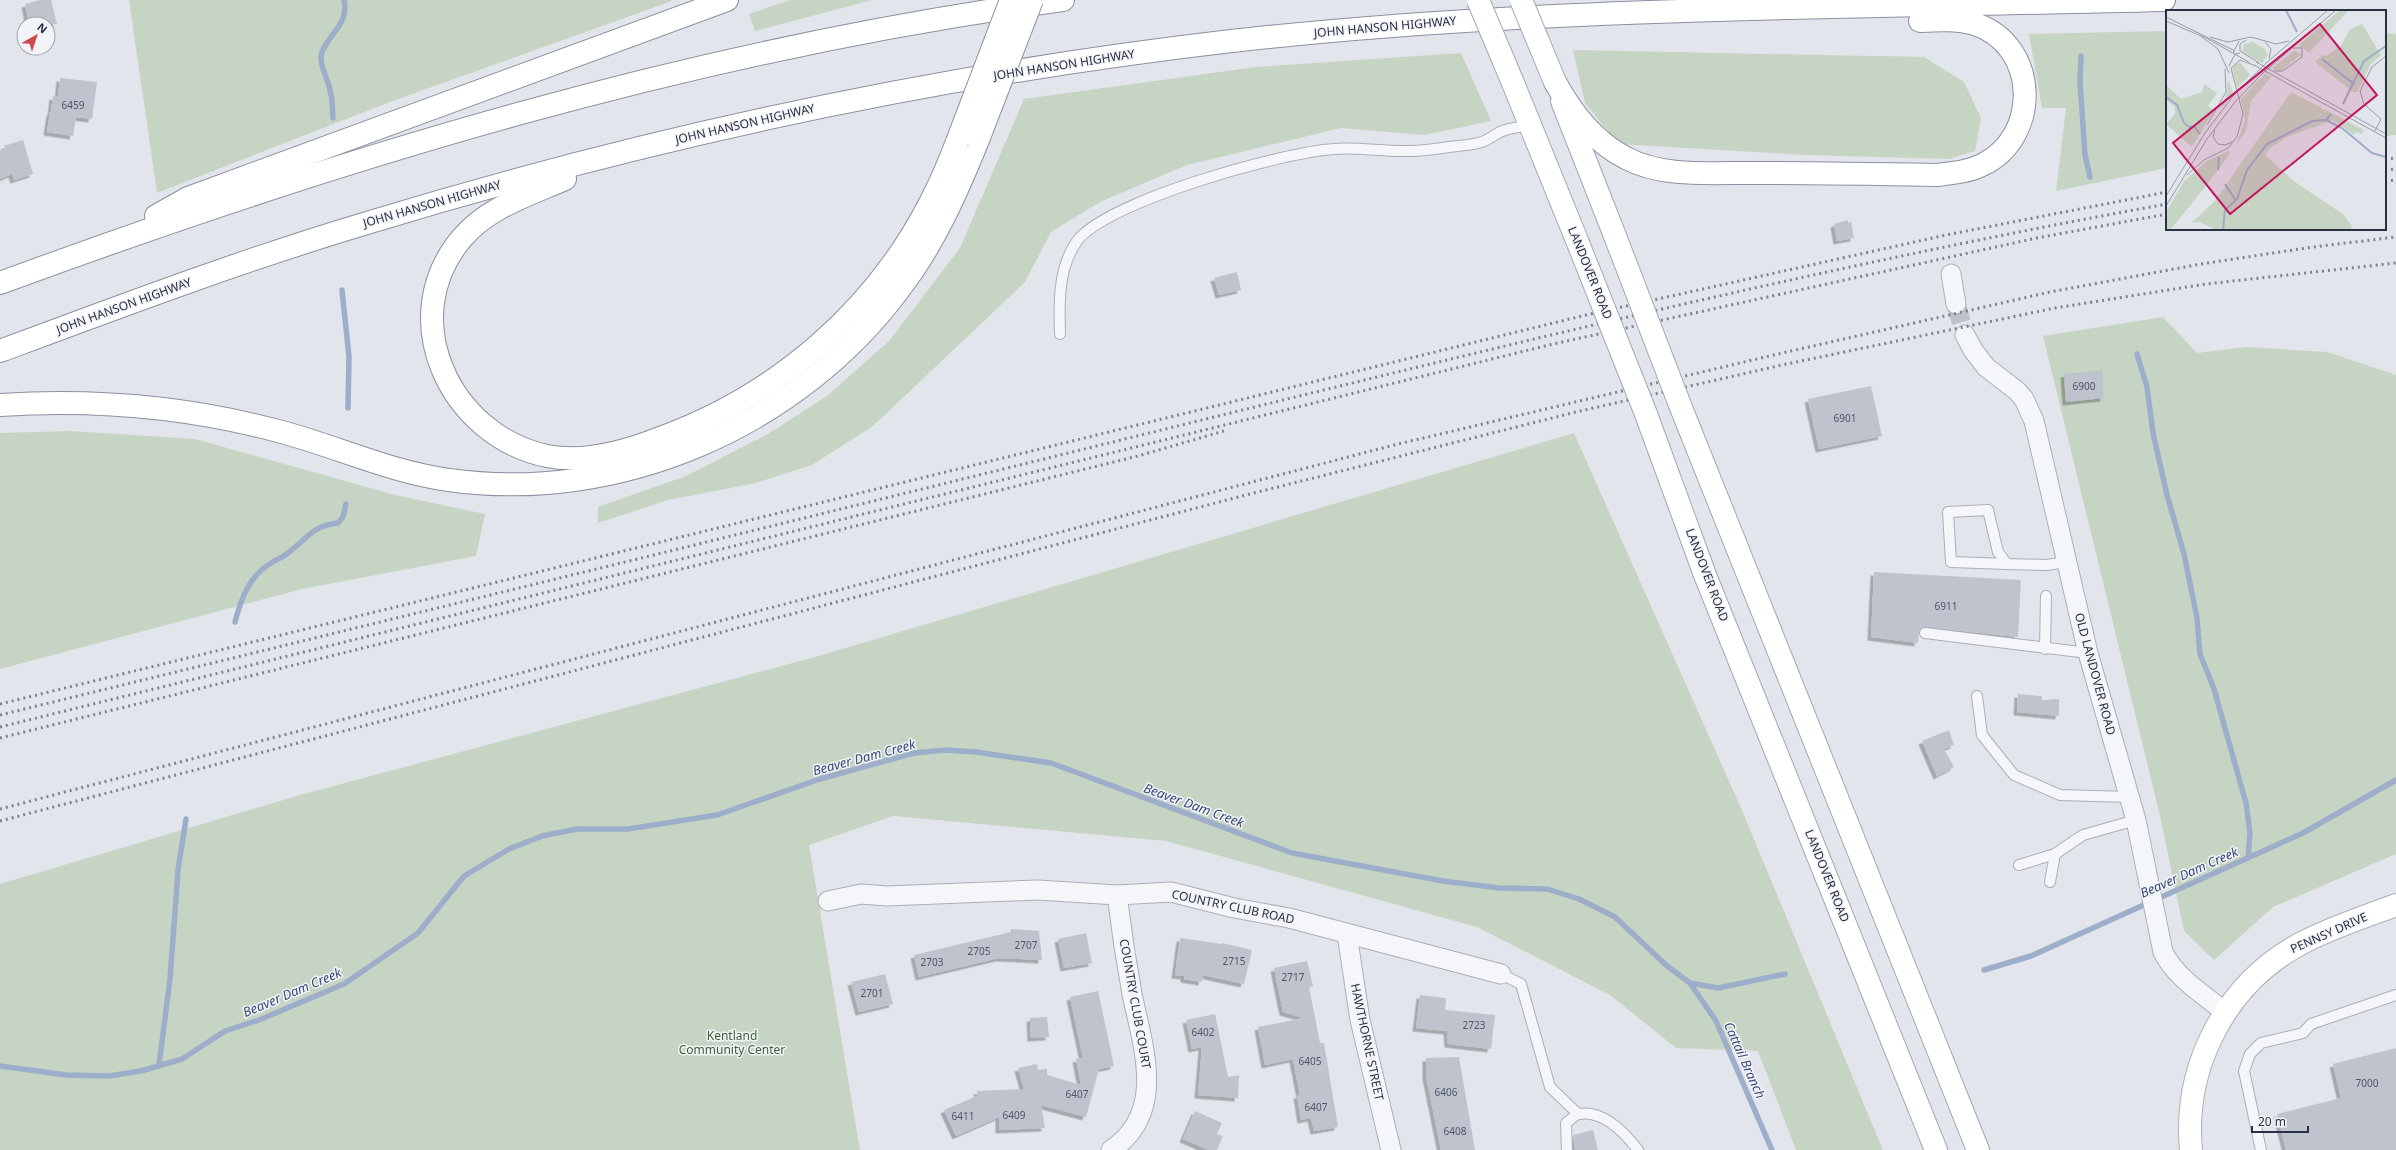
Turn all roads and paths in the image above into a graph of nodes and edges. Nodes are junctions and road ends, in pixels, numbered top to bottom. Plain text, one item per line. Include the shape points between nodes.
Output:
1 (727, 0) edge
2 (1011, 0) edge
3 (1032, 0) edge
4 (1063, 0) edge
5 (1478, 0) edge
6 (1521, 0) edge
7 (2164, 0) edge
8 (1620, 13) junction
9 (1555, 82) junction
10 (1530, 125) junction
11 (968, 141) junction
12 (631, 150) junction
13 (106, 244) junction
14 (1952, 274) dead end
15 (0, 283) edge
16 (1956, 304) tunnel mouth
17 (1060, 334) dead end
18 (1965, 335) tunnel mouth
19 (0, 351) edge
20 (0, 405) edge
21 (2066, 562) junction
22 (2007, 564) junction
23 (2046, 596) dead end
24 (1925, 633) dead end
25 (2045, 649) junction
26 (2088, 653) junction
27 (1977, 696) dead end
28 (2130, 797) junction
29 (2136, 820) junction
30 (2055, 854) junction
31 (2019, 865) dead end
32 (2050, 882) dead end
33 (1116, 895) junction
34 (828, 901) dead end
35 (2396, 905) edge
36 (1347, 934) junction
37 (1501, 974) joint
38 (2396, 995) edge
39 (2225, 1012) junction
40 (1578, 1114) junction
41 (1111, 1150) edge
42 (1391, 1150) edge
43 (1567, 1150) edge
44 (1638, 1150) edge
45 (1936, 1150) edge
46 (1978, 1150) edge
47 (2191, 1150) edge
48 (2261, 1150) edge

1 - 13 main road via 188,198
2 - 11 main road, bridge
3 - 11 main road, bridge
4 - 13 main road via 771,52 578,98 388,151
5 - 10 main road, LANDOVER ROAD, bridge
6 - 9 main road, bridge
7 - 8 main road, JOHN HANSON HIGHWAY
8 - 9 main road via 1734,25 1945,20 1975,25 1990,31 2012,51 2019,64 2026,95 2024,112 2013,138 1994,158 1982,165 1955,173 1695,172 1653,168 1614,151 1580,121
8 - 12 main road, JOHN HANSON HIGHWAY via 1406,24 1166,50 1025,69 878,96
9 - 46 main road, bridge via 1680,405
10 - 17 lane via 1502,131 1483,142 1450,147 1410,151 1334,149 1299,153 1201,180 1151,199 1099,224 1078,240 1068,257 1062,280
10 - 45 main road, LANDOVER ROAD, bridge via 1646,414 1706,575
11 - 12 main road via 903,248 875,287 816,348 774,381 709,419 631,448 596,456 568,458 530,452 510,444 485,428 463,407 446,379 439,362 432,325 433,304 442,271 464,235 487,216 518,199
11 - 20 main road via 952,204 918,262 884,308 845,349 792,394 751,420 680,454 634,469 554,483 473,483 402,470 280,431 201,415 88,404
12 - 19 main road, JOHN HANSON HIGHWAY via 364,223 173,288
13 - 15 main road
14 - 16 street
18 - 21 street, OLD LANDOVER ROAD via 1979,359 2017,391 2029,409 2038,433
21 - 22 lane via 2047,565
21 - 26 street, OLD LANDOVER ROAD
22 - 22 lane via 1998,552 1988,510 1948,512 1951,562
23 - 25 lane
24 - 25 lane
25 - 26 lane
26 - 28 street, OLD LANDOVER ROAD
27 - 28 lane via 1982,735 2014,775 2060,796
28 - 29 street, OLD LANDOVER ROAD
29 - 30 lane via 2083,835
29 - 39 street, OLD LANDOVER ROAD via 2164,952 2175,970
30 - 31 lane
30 - 32 lane
33 - 34 street, COUNTRY CLUB ROAD via 1038,890 887,896 861,894
33 - 36 street, COUNTRY CLUB ROAD via 1171,892
33 - 41 street, COUNTRY CLUB COURT via 1132,993 1144,1044 1147,1093 1132,1131 1122,1143
35 - 39 main road, PENNSY DRIVE via 2326,932 2286,952 2246,986
36 - 37 street, COUNTRY CLUB ROAD
36 - 42 street, HAWTHORNE STREET via 1360,1020
37 - 40 lane via 1521,984 1550,1087
38 - 48 lane via 2311,1024 2303,1033 2261,1043 2250,1054 2244,1071
39 - 47 main road, PENNSY DRIVE via 2203,1055 2194,1089
40 - 43 lane via 1566,1123
40 - 44 lane via 1596,1115 1624,1133

